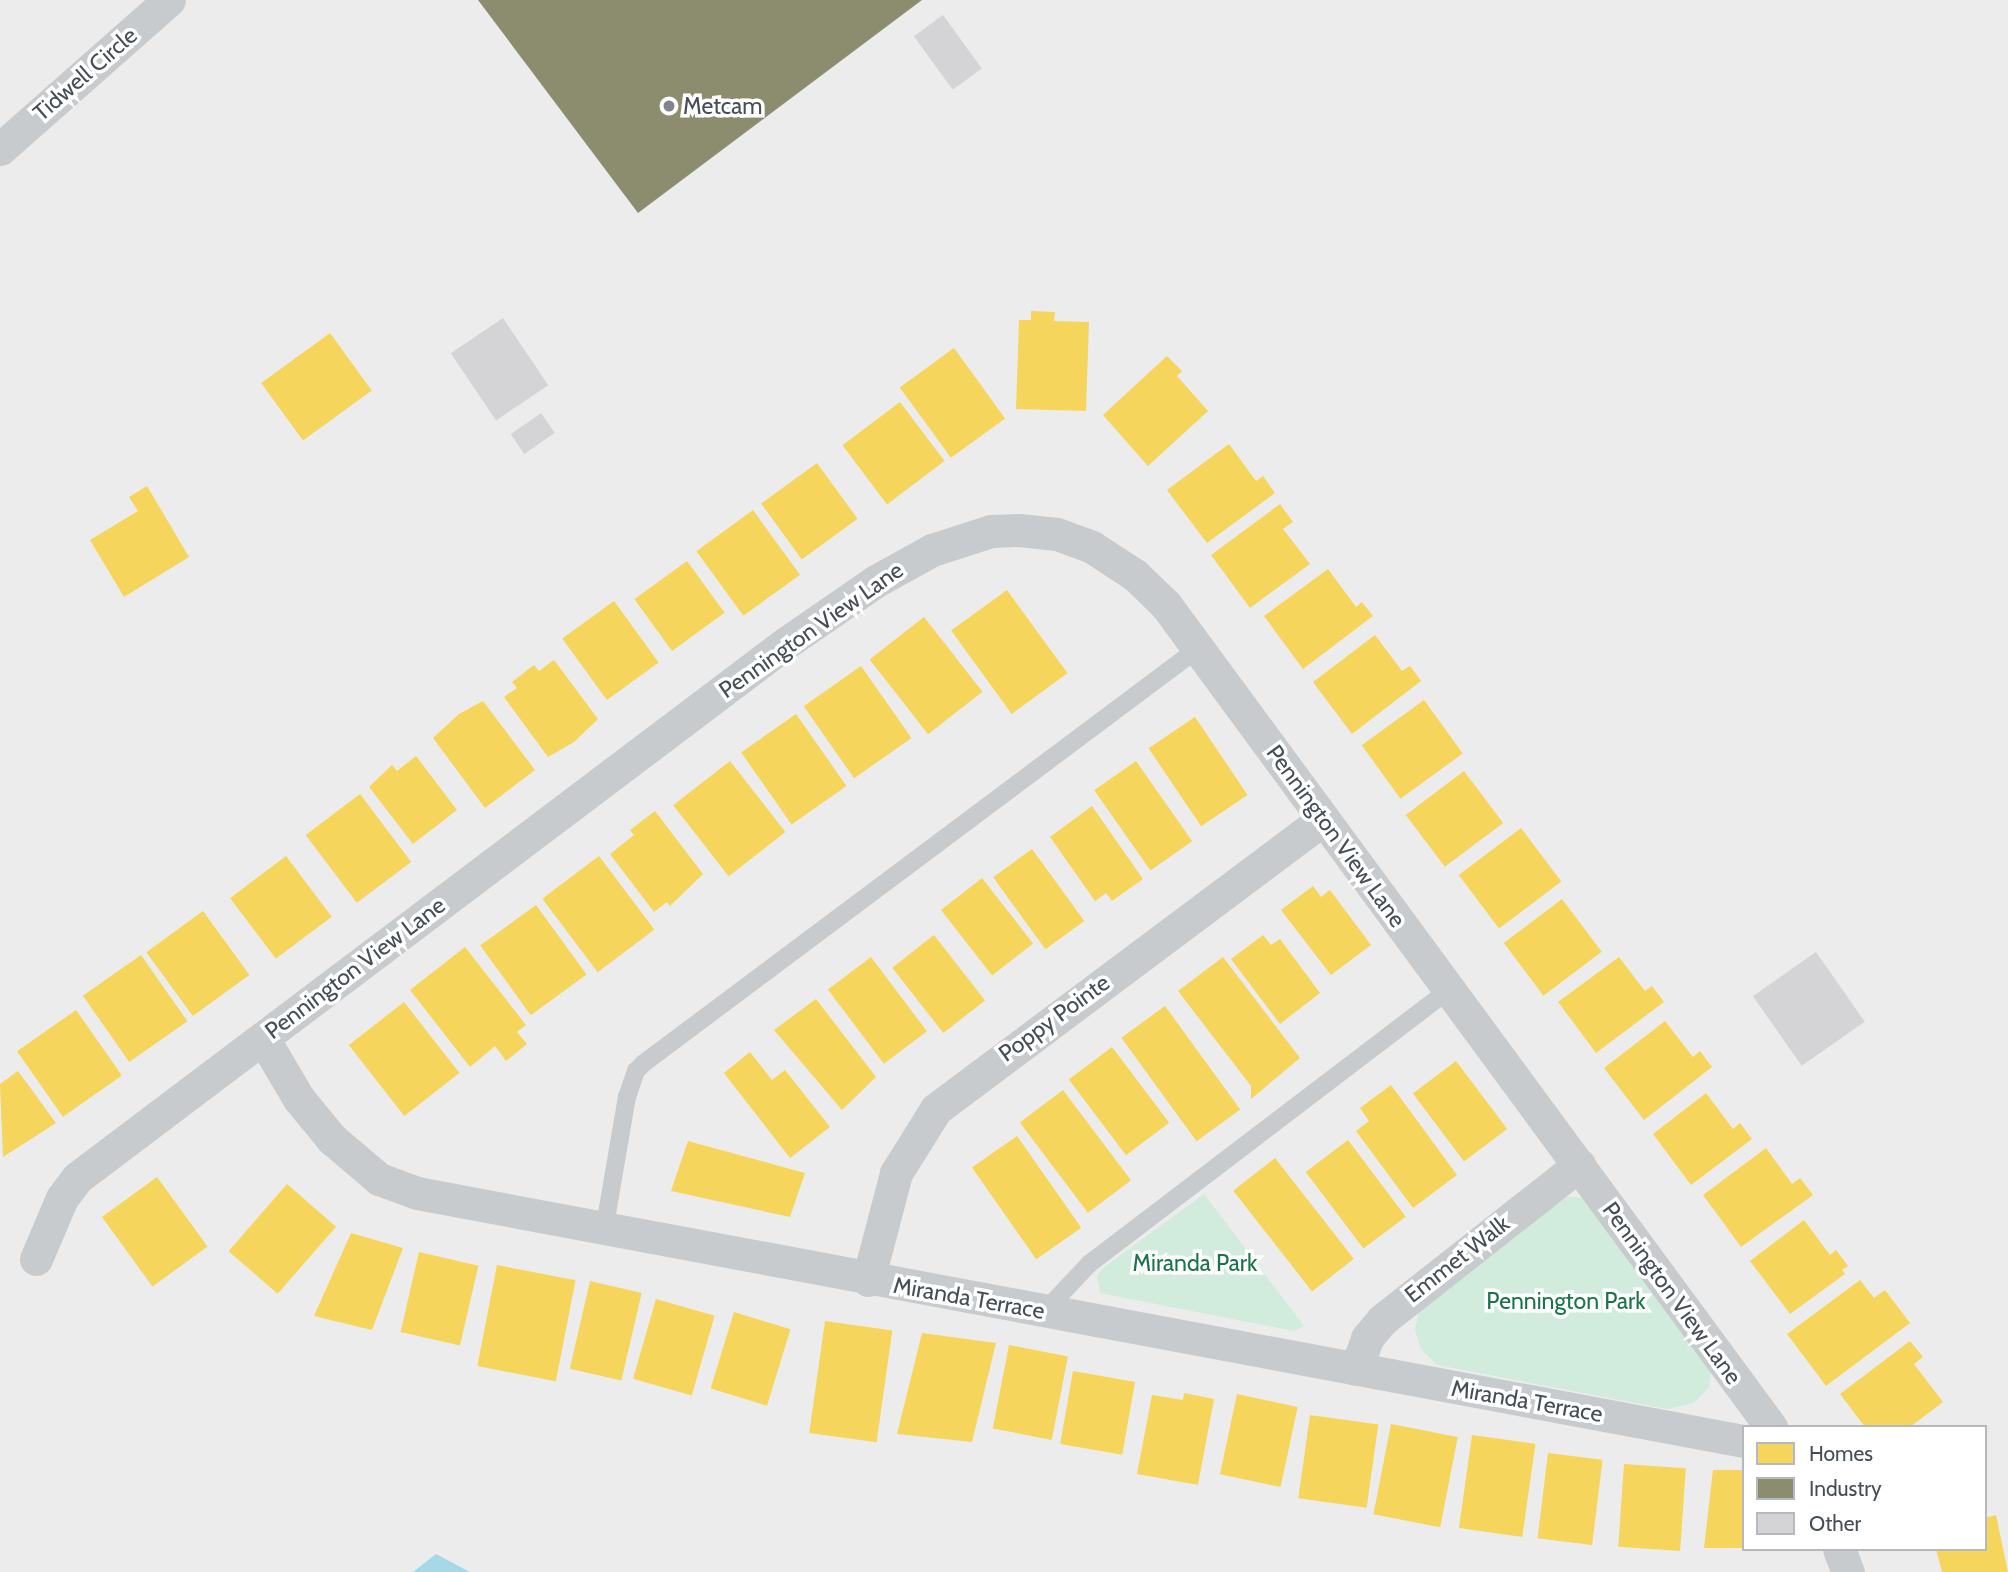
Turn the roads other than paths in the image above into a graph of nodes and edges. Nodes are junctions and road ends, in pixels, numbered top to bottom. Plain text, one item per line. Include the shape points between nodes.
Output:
1 (169, 0) edge
2 (0, 149) edge
3 (1200, 647) junction
4 (1324, 819) junction
5 (1450, 990) junction
6 (263, 1038) junction
7 (1579, 1165) junction
8 (604, 1231) junction
9 (36, 1259) dead end
10 (868, 1280) junction
11 (1044, 1312) junction
12 (1356, 1369) junction
13 (1770, 1425) edge
14 (1742, 1441) edge
15 (1840, 1551) edge
16 (1848, 1572) edge

1 - 2 street, Tidwell Circle
3 - 4 street, Pennington View Lane
3 - 6 street, Pennington View Lane via 1153,589 1077,541 1057,534 991,531 932,550 876,581 786,643
3 - 8 lane via 644,1063 636,1071 627,1097
4 - 5 street, Pennington View Lane
4 - 10 street, Poppy Pointe via 936,1109 896,1173
5 - 7 street, Pennington View Lane
5 - 11 lane via 1089,1264
6 - 8 street, Miranda Terrace via 317,1123 379,1179 417,1193
6 - 9 street, Pennington View Lane via 77,1178 62,1198
7 - 12 street, Emmet Walk via 1382,1320 1367,1338
7 - 13 street, Pennington View Lane
8 - 10 street, Miranda Terrace
10 - 11 street, Miranda Terrace
11 - 12 street, Miranda Terrace
12 - 14 street, Miranda Terrace
15 - 16 street

